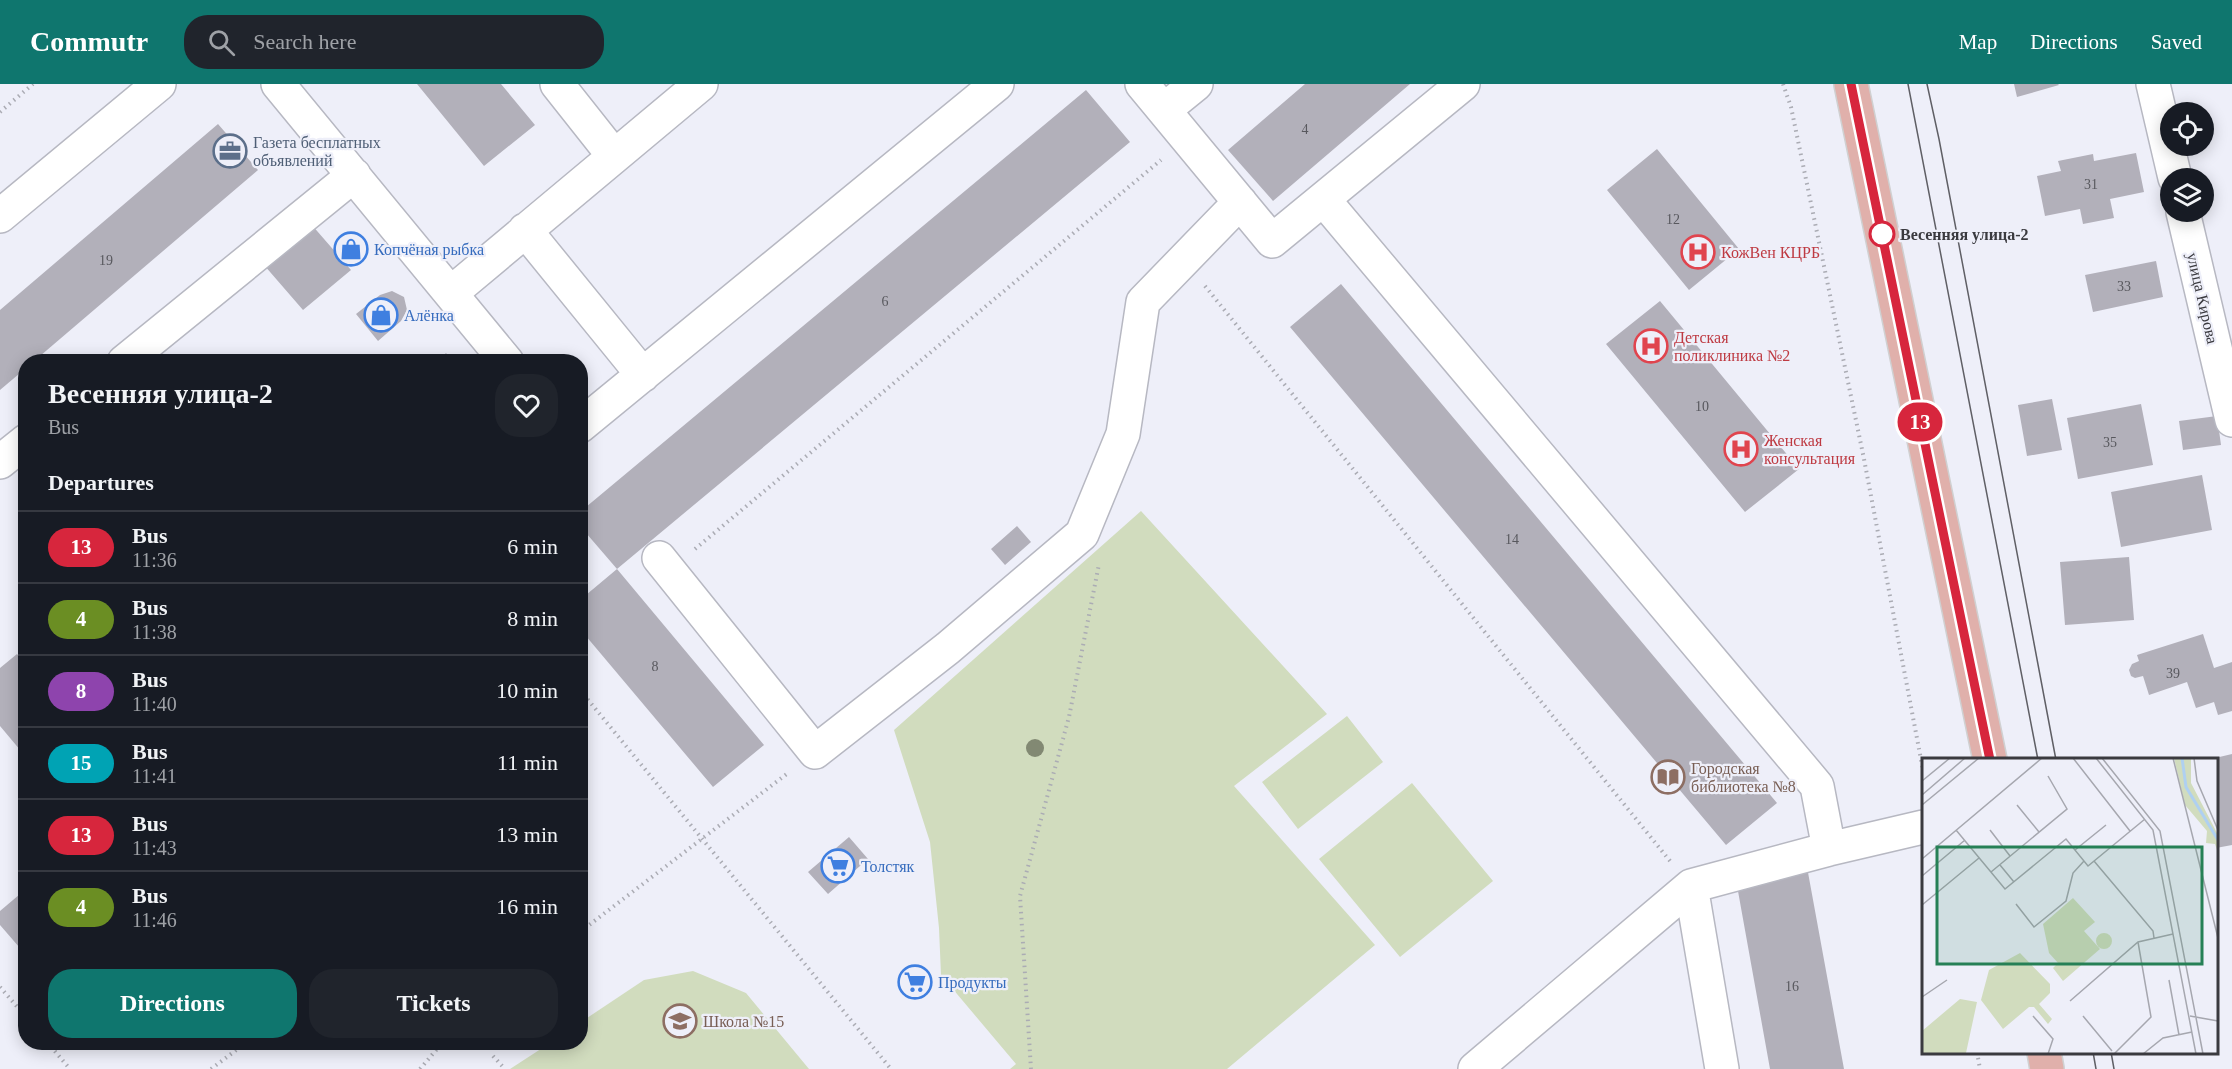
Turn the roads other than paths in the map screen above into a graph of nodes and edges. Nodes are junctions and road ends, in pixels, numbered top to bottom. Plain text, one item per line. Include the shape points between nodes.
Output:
1 (159, 84) edge
2 (278, 84) edge
3 (557, 84) edge
4 (701, 84) edge
5 (997, 84) edge
6 (1142, 84) edge
7 (1196, 84) edge
8 (1463, 84) edge
9 (1851, 84) edge
10 (2153, 84) edge
11 (1164, 111) junction
12 (614, 156) junction
13 (2173, 168) edge
14 (354, 175) junction
15 (1323, 199) junction
16 (1240, 202) junction
17 (0, 216) edge
18 (2185, 222) edge
19 (525, 230) junction
20 (451, 293) junction
21 (134, 354) edge
22 (501, 354) edge
23 (643, 375) junction
24 (588, 420) edge
25 (2232, 420) edge
26 (18, 447) edge
27 (0, 462) edge
28 (664, 564) road end
29 (1990, 758) edge
30 (1922, 827) edge
31 (1829, 849) junction
32 (1691, 886) junction
33 (2044, 1054) edge
34 (1475, 1069) edge
35 (1722, 1069) edge
36 (2047, 1069) edge

1 - 17 street
2 - 14 street
3 - 12 street
4 - 12 street
5 - 23 street
6 - 11 street
7 - 11 street
8 - 15 street
9 - 29 main road
10 - 13 street
11 - 16 street
12 - 19 street
14 - 20 street
14 - 21 street
15 - 16 street via 1272,241
15 - 31 street via 1817,786
16 - 28 street via 1143,302 1123,434 1082,534 948,648 815,752
18 - 25 street, улица Кирова
19 - 20 street
19 - 23 street
20 - 22 street
23 - 24 street
26 - 27 street
30 - 31 street
31 - 32 street
32 - 34 street
32 - 35 street
33 - 36 main road

